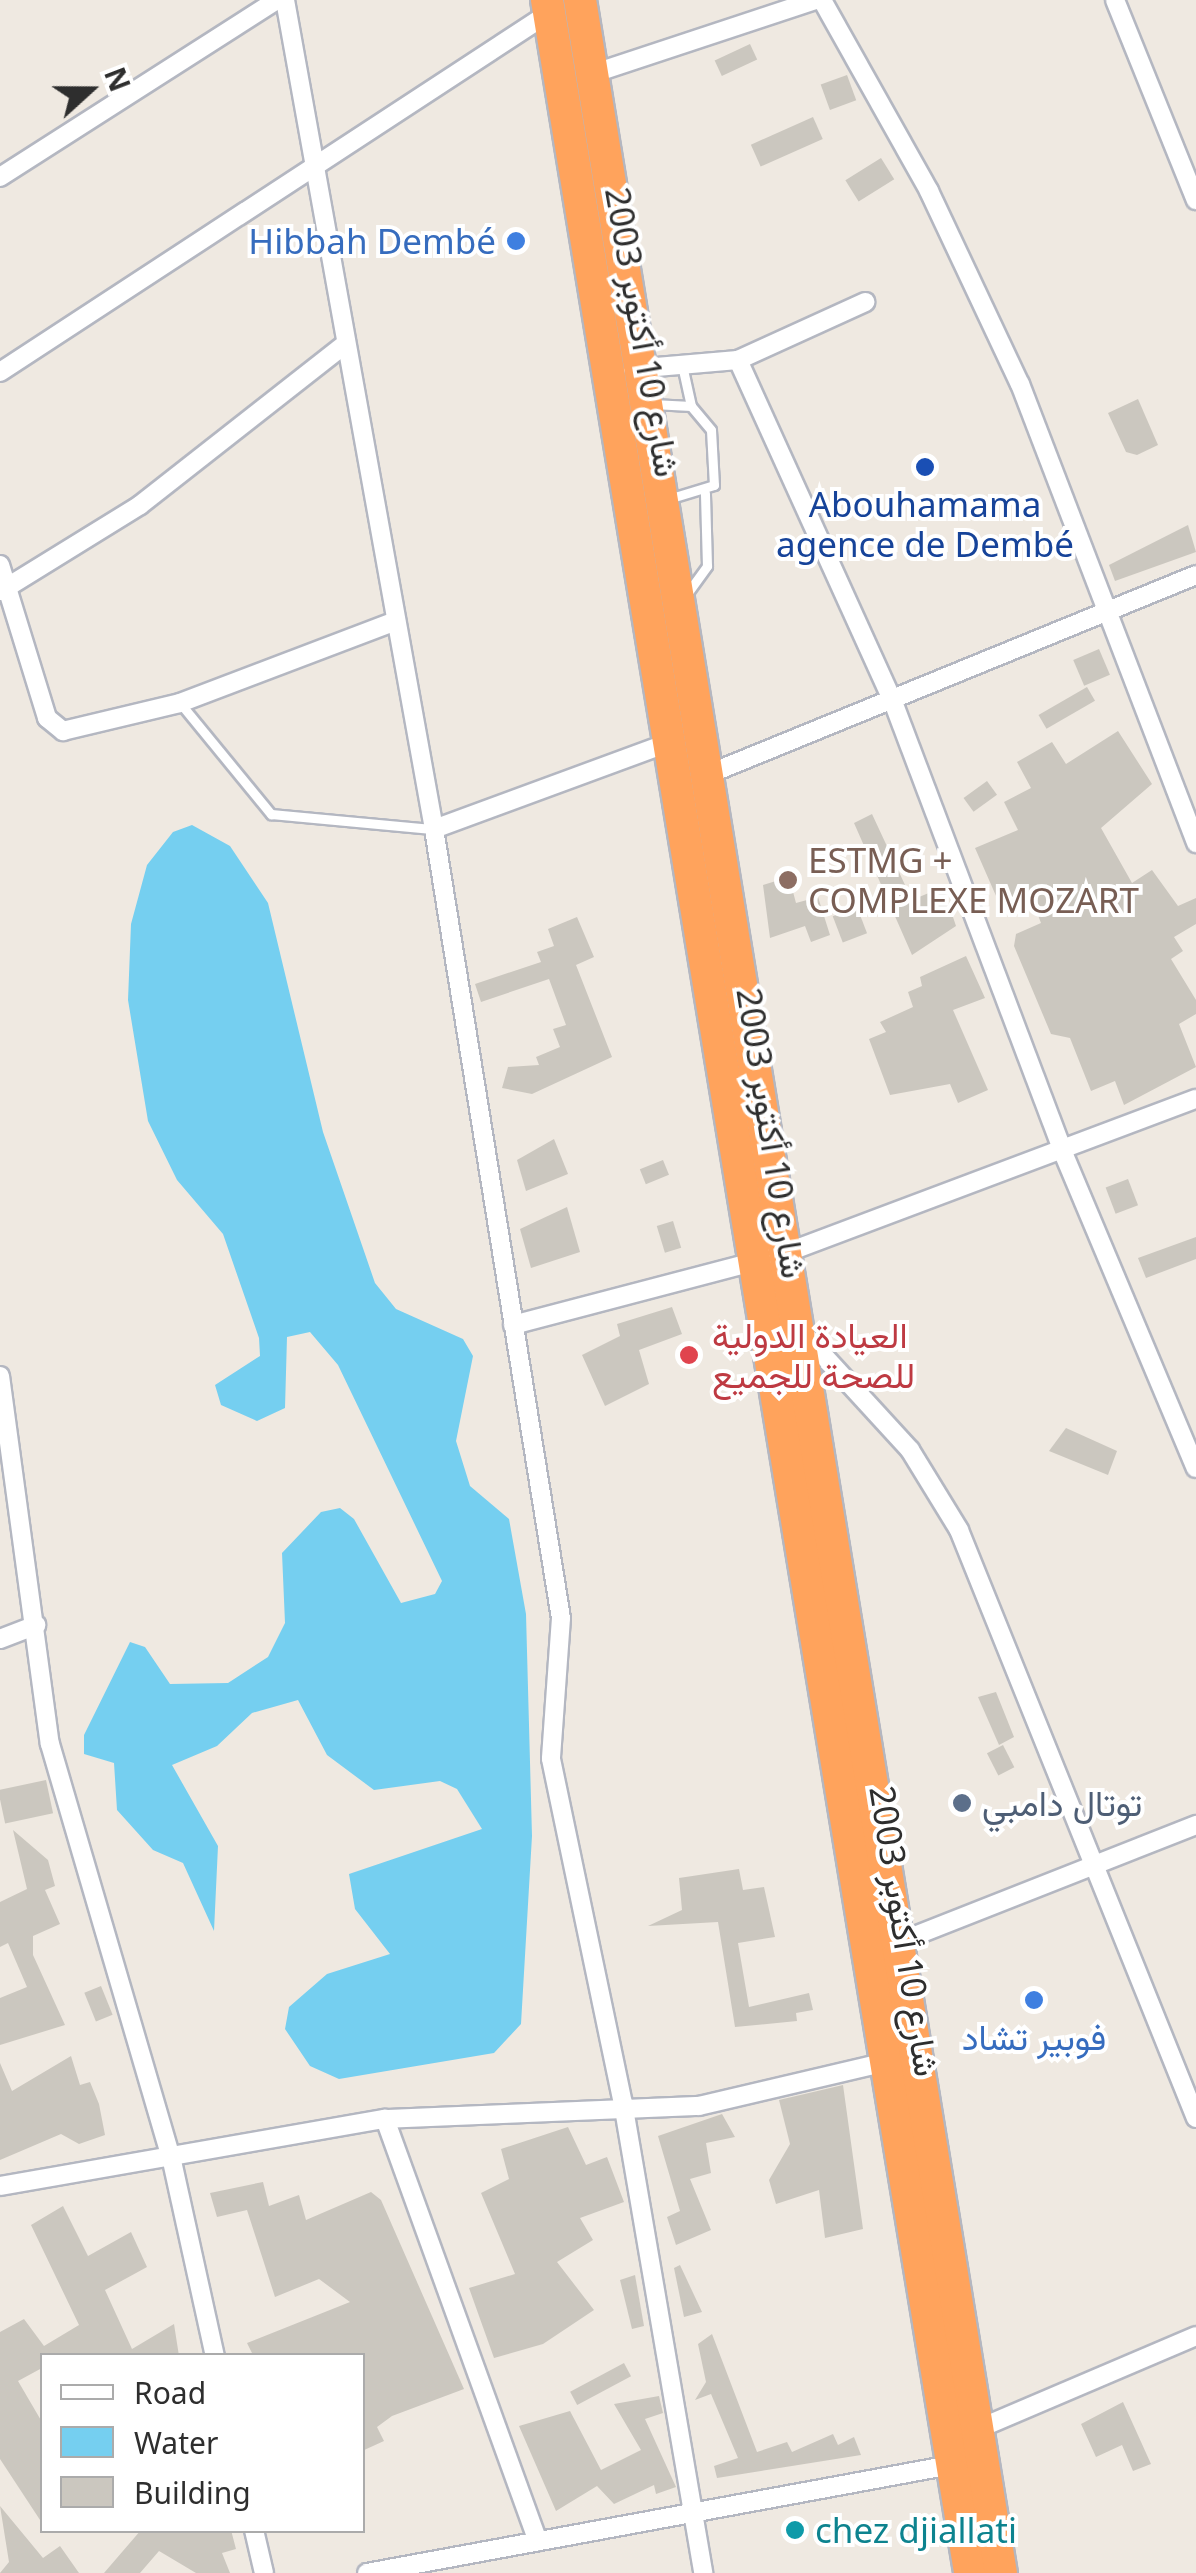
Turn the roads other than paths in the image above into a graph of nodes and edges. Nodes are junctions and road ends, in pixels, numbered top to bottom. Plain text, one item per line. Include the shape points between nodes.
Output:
1 (278, 0) edge
2 (286, 0) edge
3 (580, 0) edge
4 (819, 0) edge
5 (1115, 0) edge
6 (548, 6) edge
7 (592, 74) junction
8 (311, 163) junction
9 (0, 177) edge
10 (1196, 200) edge
11 (865, 302) dead end
12 (344, 344) junction
13 (738, 360) junction
14 (681, 362) junction
15 (642, 367) junction
16 (0, 372) edge
17 (610, 372) junction
18 (650, 404) junction
19 (690, 406) junction
20 (705, 492) junction
21 (663, 500) junction
22 (0, 564) edge
23 (1196, 575) edge
24 (5, 590) edge
25 (678, 600) junction
26 (1104, 611) junction
27 (396, 621) junction
28 (892, 699) junction
29 (180, 703) junction
30 (670, 742) junction
31 (704, 776) junction
32 (434, 829) junction
33 (1196, 844) edge
34 (1196, 1098) edge
35 (1062, 1150) junction
36 (783, 1254) junction
37 (751, 1261) junction
38 (795, 1324) junction
39 (512, 1325) junction
40 (0, 1376) edge
41 (5, 1447) edge
42 (1196, 1468) edge
43 (36, 1624) junction
44 (0, 1639) edge
45 (1196, 1824) edge
46 (1092, 1867) junction
47 (884, 1948) junction
48 (886, 2062) junction
49 (623, 2102) junction
50 (1196, 2118) edge
51 (385, 2119) junction
52 (172, 2161) junction
53 (0, 2186) edge
54 (1196, 2336) edge
55 (214, 2353) edge
56 (971, 2451) junction
57 (694, 2510) junction
58 (255, 2533) edge
59 (538, 2542) junction
60 (467, 2564) edge
61 (264, 2573) edge
62 (367, 2573) edge
63 (703, 2573) edge
64 (970, 2573) edge
65 (1000, 2573) edge

1 - 9 street
2 - 8 street
3 - 6 street
3 - 7 highway, شارع 10 أكتوبر 2003
4 - 7 street
4 - 26 street via 966,264
5 - 10 street
6 - 8 street
6 - 17 highway, شارع 10 أكتوبر 2003
7 - 15 highway, شارع 10 أكتوبر 2003
8 - 12 street
8 - 16 street
11 - 13 street
12 - 24 street via 140,505
12 - 27 street
13 - 14 street
13 - 28 street
14 - 15 street
14 - 19 lane
15 - 17 street
15 - 18 highway, شارع 10 أكتوبر 2003
17 - 30 highway, شارع 10 أكتوبر 2003
18 - 19 lane
18 - 21 highway, شارع 10 أكتوبر 2003
19 - 20 lane via 711,430 714,485
20 - 21 lane
20 - 25 lane via 707,566 702,584
21 - 25 highway, شارع 10 أكتوبر 2003
22 - 24 street
23 - 26 street
24 - 29 street via 47,718 62,731
25 - 31 highway, شارع 10 أكتوبر 2003
26 - 28 street
26 - 33 street
27 - 29 street
27 - 32 street
28 - 31 street
28 - 35 street
29 - 32 lane via 272,814
30 - 32 street
30 - 37 highway, شارع 10 أكتوبر 2003
31 - 36 highway, شارع 10 أكتوبر 2003
32 - 39 street
34 - 35 street
35 - 36 street
35 - 42 street
36 - 37 street
36 - 38 highway, شارع 10 أكتوبر 2003
37 - 39 street
37 - 47 highway, شارع 10 أكتوبر 2003
38 - 46 street via 910,1450 960,1530
38 - 47 highway, شارع 10 أكتوبر 2003
39 - 49 street via 561,1618 551,1759
40 - 41 street
41 - 43 street
43 - 44 street
43 - 52 street via 50,1744
45 - 46 street
46 - 47 street
46 - 50 street
47 - 48 highway, شارع 10 أكتوبر 2003
47 - 56 highway, شارع 10 أكتوبر 2003
48 - 49 street via 698,2106
48 - 56 highway, شارع 10 أكتوبر 2003
49 - 51 street
49 - 57 street
51 - 52 street
51 - 59 street
52 - 53 street
52 - 55 street
54 - 56 street
56 - 57 street
56 - 64 highway, شارع 10 أكتوبر 2003
56 - 65 highway, شارع 10 أكتوبر 2003
57 - 59 street
57 - 63 street
58 - 61 street
59 - 60 street
60 - 62 street

